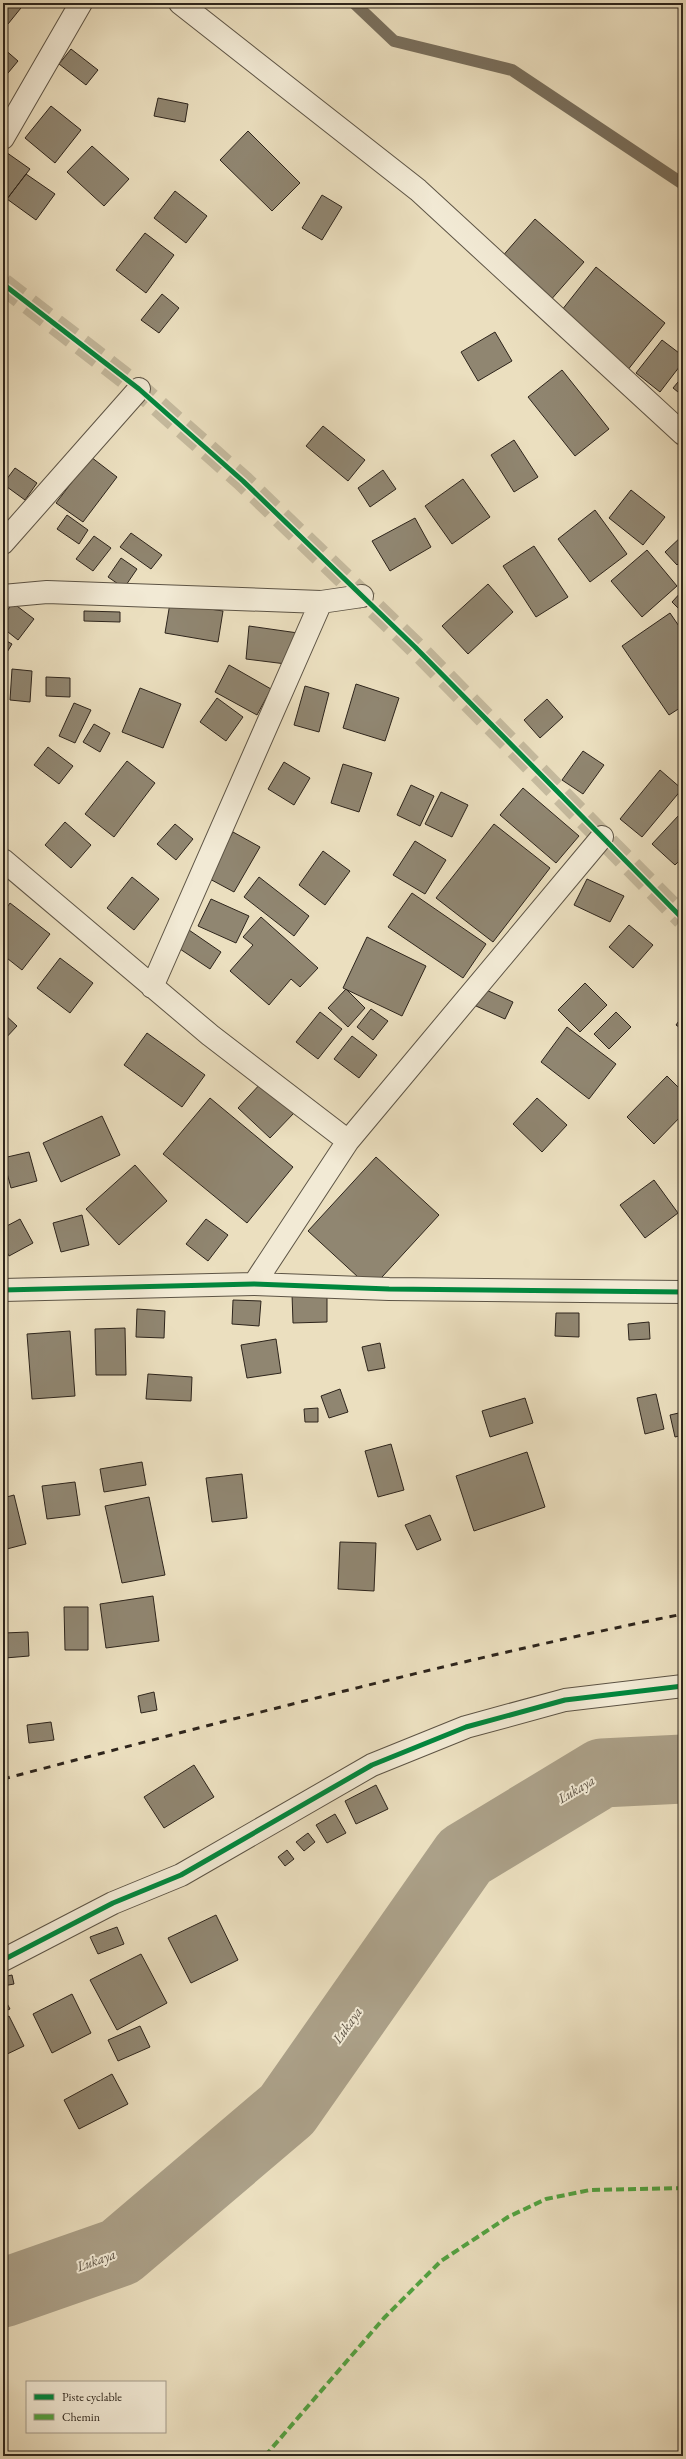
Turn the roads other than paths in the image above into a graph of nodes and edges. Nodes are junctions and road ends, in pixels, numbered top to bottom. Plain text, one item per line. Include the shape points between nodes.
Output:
1 (80, 3) edge
2 (180, 3) edge
3 (3, 138) edge
4 (139, 389) dead end
5 (683, 434) edge
6 (3, 543) edge
7 (3, 596) edge
8 (362, 596) dead end
9 (321, 602) junction
10 (602, 837) dead end
11 (3, 860) edge
12 (152, 987) junction
13 (348, 1141) junction
14 (254, 1284) junction
15 (3, 1290) edge
16 (683, 1292) edge
17 (683, 1686) edge
18 (3, 1960) edge

1 - 3 street
2 - 5 street via 418,190
4 - 6 street
7 - 9 street via 47,592
8 - 9 street
9 - 12 street
10 - 13 street
11 - 12 street
12 - 13 street
13 - 14 street
14 - 15 street
14 - 16 street
17 - 18 street via 565,1700 466,1727 394,1755 372,1764 181,1875 113,1903

